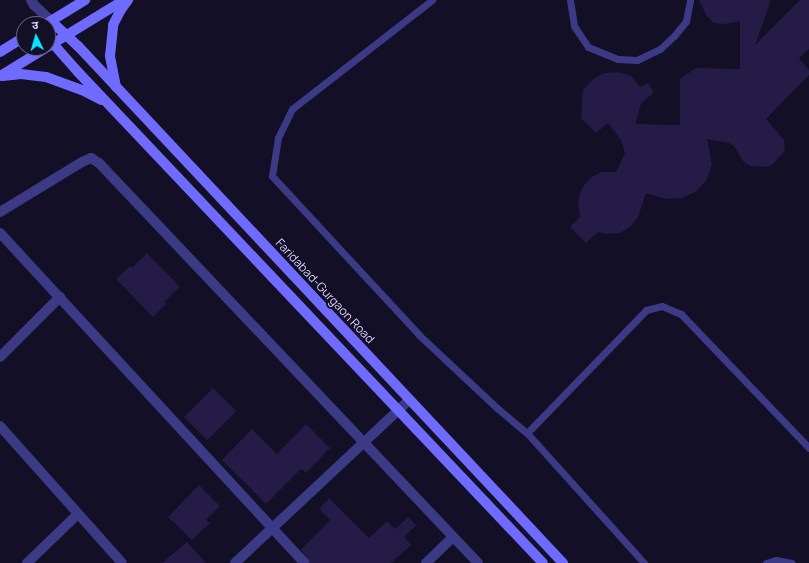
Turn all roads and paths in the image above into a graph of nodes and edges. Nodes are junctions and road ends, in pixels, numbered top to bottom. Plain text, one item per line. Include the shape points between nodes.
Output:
1 (31, 0) edge
2 (85, 0) edge
3 (124, 0) edge
4 (128, 0) edge
5 (432, 0) edge
6 (570, 0) edge
7 (690, 0) edge
8 (43, 16) edge
9 (56, 17) edge
10 (56, 28) edge
11 (68, 36) junction
12 (56, 40) edge
13 (16, 43) edge
14 (56, 46) edge
15 (0, 52) edge
16 (29, 56) edge
17 (0, 76) edge
18 (116, 87) junction
19 (109, 104) junction
20 (0, 212) edge
21 (0, 232) edge
22 (60, 297) junction
23 (0, 357) edge
24 (409, 400) junction
25 (399, 410) junction
26 (0, 426) edge
27 (527, 433) junction
28 (364, 442) junction
29 (809, 448) edge
30 (78, 514) junction
31 (272, 528) junction
32 (453, 537) junction
33 (27, 563) edge
34 (122, 563) edge
35 (235, 563) edge
36 (304, 563) edge
37 (426, 563) edge
38 (478, 563) edge
39 (543, 563) edge
40 (563, 563) edge
41 (644, 563) edge
42 (766, 563) edge
43 (792, 563) edge

1 - 8 street
2 - 9 main road
3 - 11 main road
4 - 18 main road via 113,25 110,56
5 - 27 lane via 292,109 278,138 272,176 419,335
6 - 7 lane via 574,26 588,47 618,59 638,60 660,49 674,36 686,21
10 - 11 main road, Faridabad-Gurgaon Road
11 - 12 main road
11 - 18 main road, Faridabad-Gurgaon Road
13 - 15 main road
14 - 19 main road
16 - 17 main road
17 - 19 main road via 21,74 46,77 82,90
18 - 24 main road, Faridabad-Gurgaon Road
19 - 25 main road
20 - 28 street via 91,158
21 - 22 street
22 - 23 street
22 - 31 street
24 - 25 street
24 - 40 main road, Faridabad-Gurgaon Road
25 - 28 street
25 - 39 main road
26 - 30 street
27 - 29 lane via 646,310 662,306 681,314
27 - 41 lane
28 - 31 street
28 - 32 street
30 - 33 street
30 - 34 street
31 - 35 street
31 - 36 street
32 - 37 street
32 - 38 street
42 - 43 lane via 776,560

